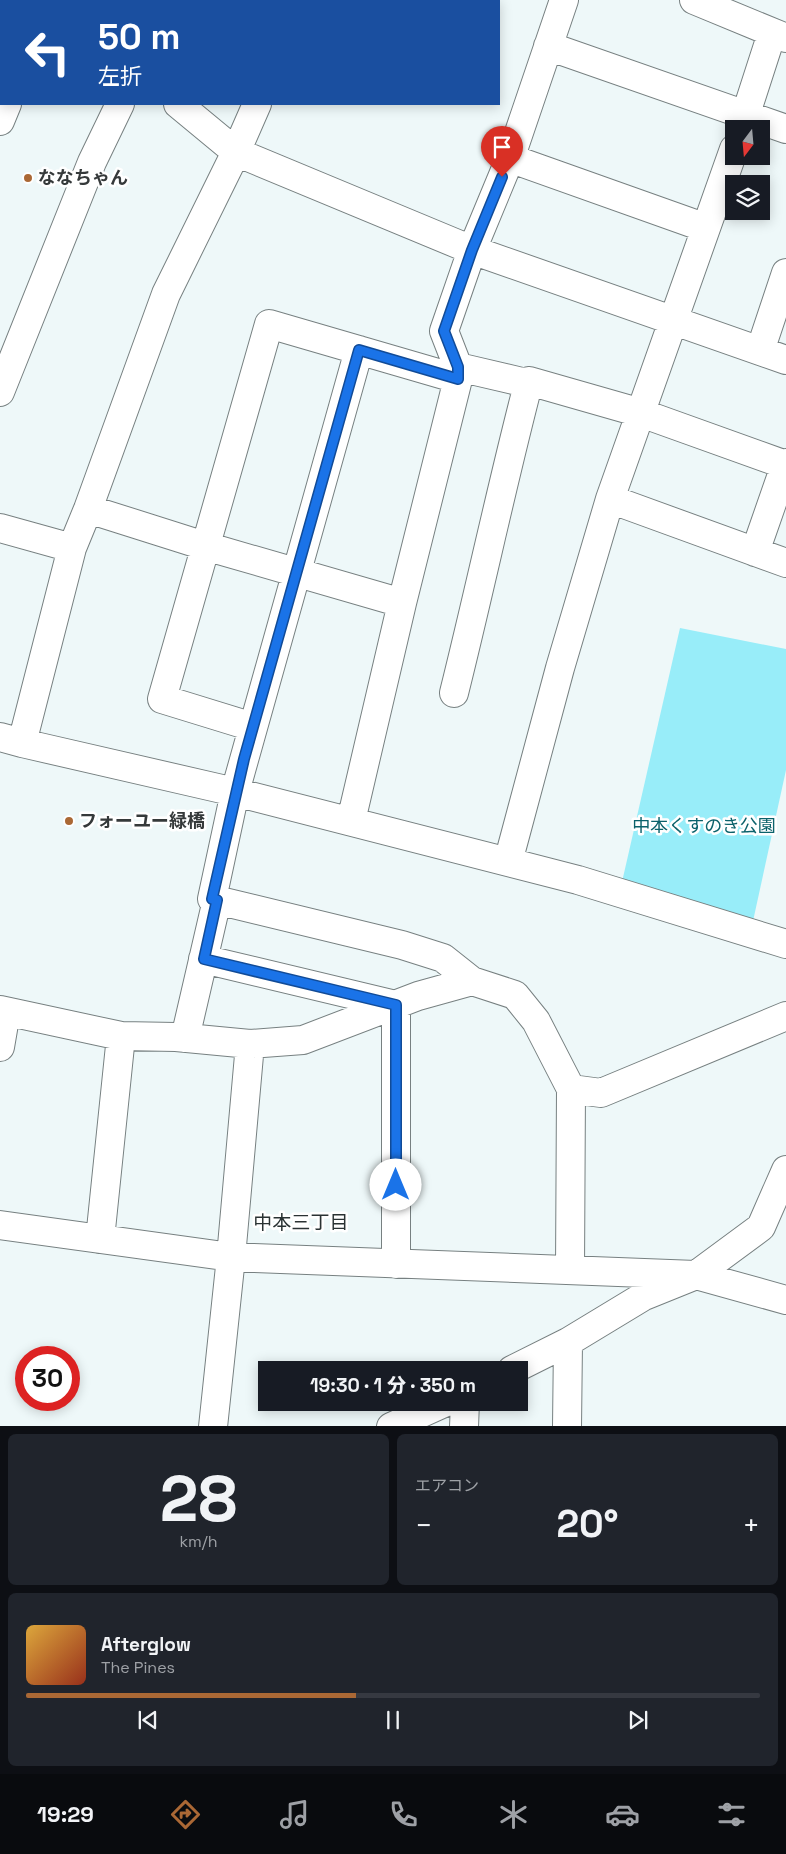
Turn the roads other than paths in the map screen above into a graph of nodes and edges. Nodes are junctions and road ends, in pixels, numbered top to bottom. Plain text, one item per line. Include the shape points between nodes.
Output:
1 (564, 0) edge
2 (694, 0) edge
3 (779, 36) edge
4 (548, 46) junction
5 (7, 105) edge
6 (120, 105) edge
7 (179, 105) edge
8 (257, 105) edge
9 (0, 120) edge
10 (738, 120) edge
11 (744, 120) edge
12 (770, 126) edge
13 (786, 129) edge
14 (236, 152) junction
15 (509, 158) junction
16 (728, 165) edge
17 (706, 228) junction
18 (472, 250) junction
19 (786, 273) edge
20 (674, 320) junction
21 (359, 350) junction
22 (760, 351) junction
23 (786, 360) edge
24 (458, 373) junction
25 (529, 381) junction
26 (0, 392) edge
27 (641, 413) junction
28 (786, 464) edge
29 (610, 499) junction
30 (88, 509) junction
31 (0, 528) edge
32 (205, 546) junction
33 (72, 548) junction
34 (756, 552) junction
35 (786, 563) edge
36 (296, 572) junction
37 (402, 603) junction
38 (454, 693) dead end
39 (253, 727) junction
40 (11, 740) edge
41 (235, 792) junction
42 (351, 821) junction
43 (508, 862) junction
44 (217, 900) junction
45 (786, 944) edge
46 (204, 959) junction
47 (472, 981) junction
48 (396, 1005) junction
49 (3, 1011) edge
50 (786, 1016) edge
51 (121, 1036) junction
52 (185, 1038) junction
53 (250, 1044) junction
54 (0, 1047) edge
55 (571, 1089) junction
56 (786, 1170) edge
57 (0, 1225) edge
58 (100, 1239) junction
59 (231, 1258) junction
60 (396, 1264) junction
61 (570, 1270) junction
62 (696, 1275) junction
63 (786, 1300) edge
64 (568, 1342) junction
65 (528, 1362) edge
66 (425, 1411) edge
67 (464, 1411) edge
68 (213, 1426) edge
69 (391, 1426) edge
70 (464, 1426) edge
71 (567, 1426) edge

1 - 4 street
2 - 3 street
3 - 11 street
4 - 10 street
4 - 15 street
5 - 9 street
6 - 26 street via 92,162
7 - 14 street
8 - 14 street
12 - 13 street
14 - 18 street
14 - 30 street via 166,294
15 - 17 street
15 - 18 street
16 - 17 street
17 - 20 street
18 - 20 street
18 - 24 street via 444,331
19 - 22 street
20 - 22 street
20 - 27 street
21 - 24 street
21 - 32 street via 269,324
21 - 36 street
22 - 23 street
24 - 25 street
24 - 37 street
25 - 27 street
25 - 38 street
27 - 28 street
27 - 29 street
28 - 34 street
29 - 34 street
29 - 43 street
30 - 32 street
30 - 33 street
31 - 33 street
32 - 36 street
32 - 39 street via 162,699
33 - 40 street
34 - 35 street
36 - 37 street
36 - 39 street
37 - 42 street
39 - 41 street
40 - 41 street
41 - 42 street
41 - 44 street via 212,899
42 - 43 street
43 - 45 street via 578,880
44 - 46 street
44 - 47 street via 443,958
46 - 48 street
46 - 52 street
47 - 48 street
47 - 55 street via 515,995 536,1021
48 - 53 street via 303,1040
48 - 60 street
49 - 51 street
49 - 54 street
50 - 55 street via 601,1093
51 - 52 street
51 - 58 street
52 - 53 street
53 - 59 street
55 - 61 street
56 - 62 street via 761,1227
57 - 58 street
58 - 59 street
59 - 60 street
59 - 68 street
60 - 61 street
61 - 62 street
62 - 63 street
62 - 64 street via 644,1296
64 - 65 street
64 - 71 street
66 - 69 street
67 - 70 street

